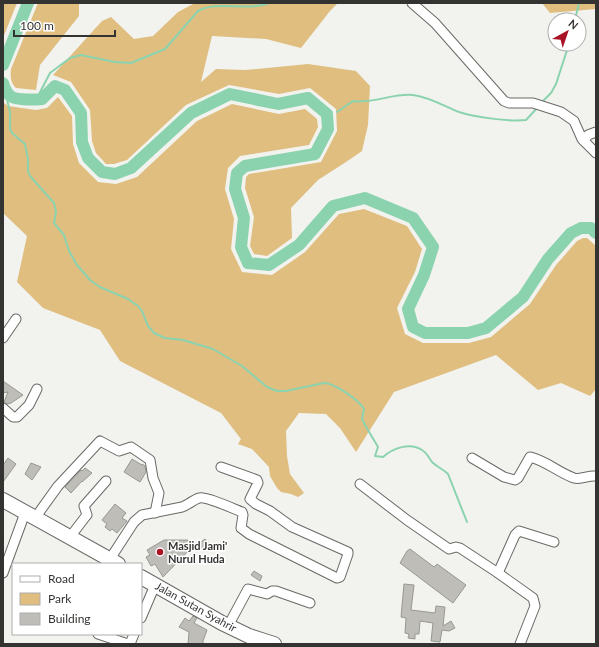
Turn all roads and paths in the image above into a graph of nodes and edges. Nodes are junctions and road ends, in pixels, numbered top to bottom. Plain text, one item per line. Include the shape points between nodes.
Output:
1 (412, 3) edge
2 (596, 132) edge
3 (584, 141) junction
4 (596, 153) edge
5 (16, 318) dead end
6 (3, 338) edge
7 (36, 389) dead end
8 (3, 408) edge
9 (472, 458) dead end
10 (221, 468) dead end
11 (596, 476) edge
12 (106, 481) dead end
13 (360, 484) dead end
14 (3, 500) edge
15 (155, 513) junction
16 (30, 515) junction
17 (70, 537) junction
18 (554, 542) dead end
19 (114, 562) edge
20 (10, 565) edge
21 (3, 573) edge
22 (498, 573) junction
23 (142, 578) edge
24 (155, 585) junction
25 (310, 603) dead end
26 (142, 616) edge
27 (228, 626) junction
28 (134, 635) edge
29 (101, 638) edge
30 (129, 644) edge
31 (274, 644) edge
32 (520, 644) edge

1 - 3 street via 435,23 504,101 533,103 562,112 572,119
2 - 3 street via 588,135
3 - 4 street
5 - 6 street
7 - 8 street via 29,405 18,418
9 - 11 street via 504,477 515,480 530,457 572,477 583,479
10 - 15 street via 256,480 258,483 250,499 256,504 292,527 348,552 340,577 336,578 249,534 241,528 242,512 205,498 198,499 188,506
12 - 17 street via 84,506 86,516
13 - 22 street via 449,549 458,548
14 - 16 highway
15 - 16 street via 159,493 150,460 133,447 119,451 100,441
15 - 19 street via 142,515 134,522
16 - 17 highway
16 - 20 street
17 - 19 highway
18 - 22 street via 519,530
20 - 21 street
22 - 32 street via 535,602
23 - 24 highway, Jalan Sutan Syahrir
24 - 26 street
24 - 27 highway, Jalan Sutan Syahrir
25 - 27 street via 276,591 267,594 248,589
27 - 31 highway, Jalan Sutan Syahrir
28 - 30 street
29 - 30 street

